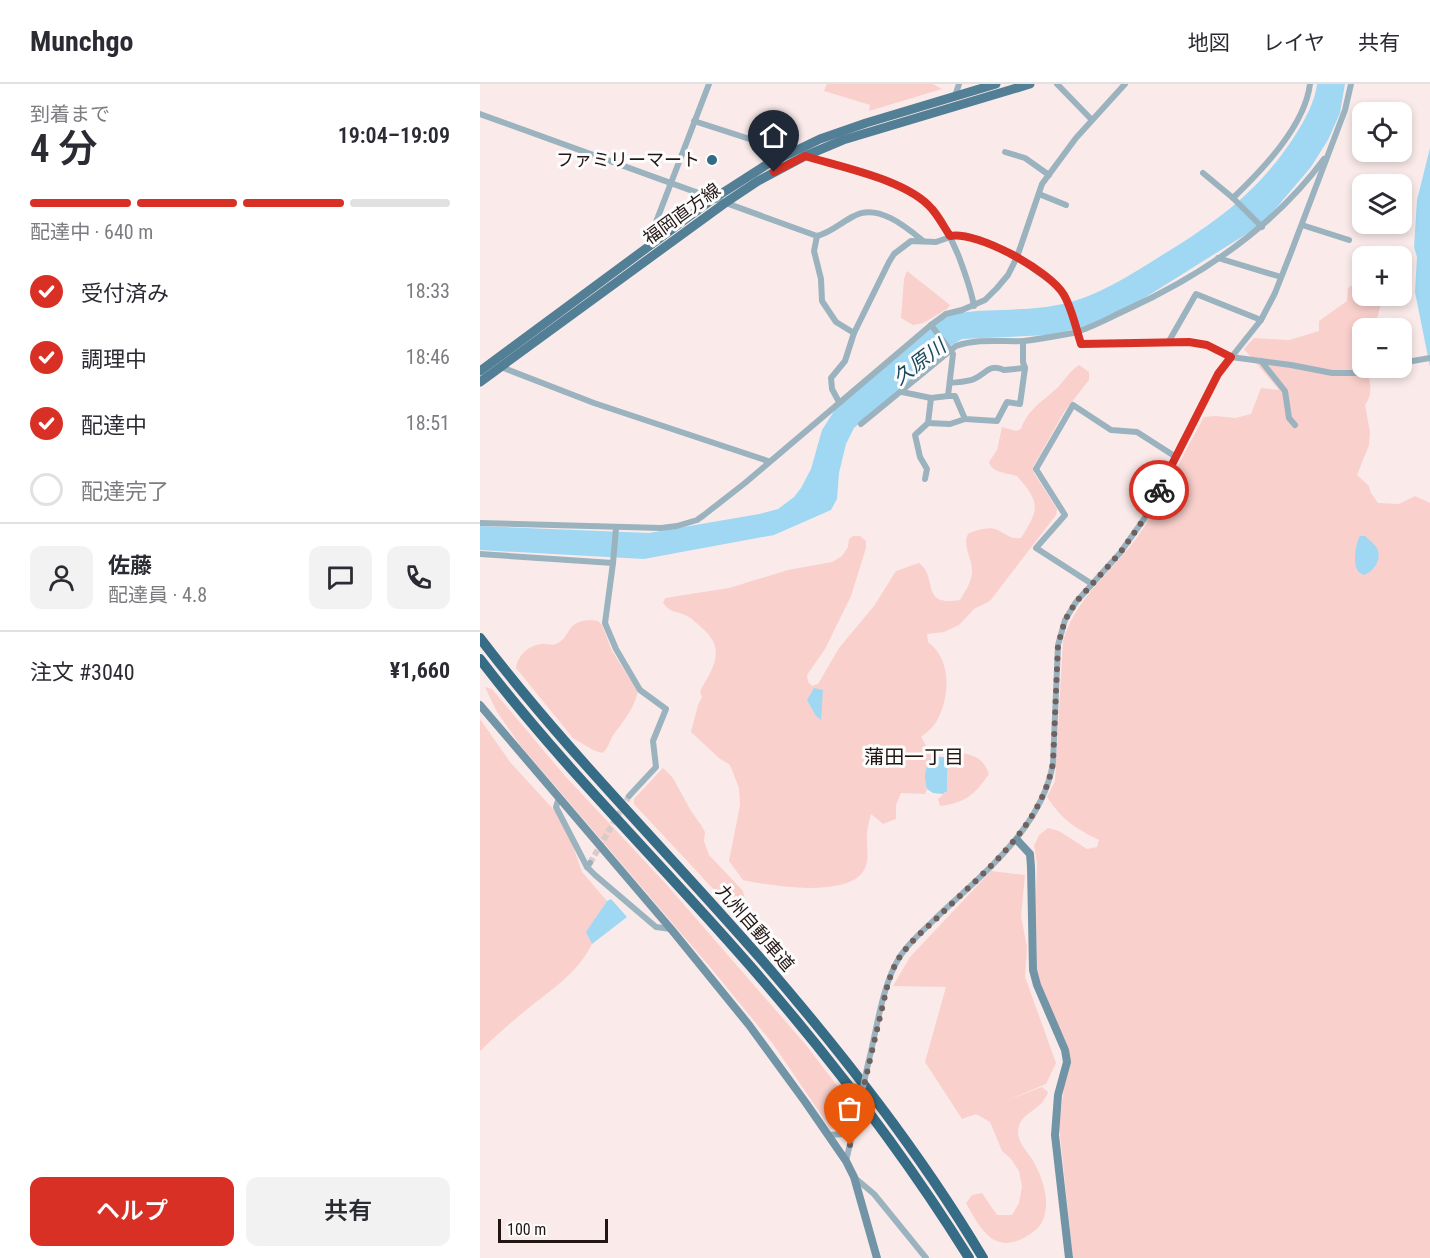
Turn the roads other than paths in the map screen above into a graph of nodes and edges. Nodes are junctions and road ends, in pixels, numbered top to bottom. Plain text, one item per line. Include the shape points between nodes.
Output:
1 (709, 84) edge
2 (959, 84) edge
3 (996, 84) edge
4 (1030, 84) edge
5 (1057, 84) edge
6 (1125, 84) edge
7 (1310, 84) edge
8 (1351, 84) edge
9 (955, 96) junction
10 (480, 114) edge
11 (1091, 119) junction
12 (694, 121) junction
13 (1329, 151) junction
14 (1005, 152) dead end
15 (785, 156) junction
16 (805, 156) junction
17 (1203, 173) dead end
18 (1049, 175) junction
19 (672, 183) junction
20 (1039, 194) junction
21 (1233, 198) junction
22 (714, 199) junction
23 (724, 203) junction
24 (1066, 205) dead end
25 (1302, 225) junction
26 (1262, 227) junction
27 (817, 236) junction
28 (950, 236) junction
29 (922, 240) junction
30 (1348, 240) dead end
31 (656, 242) junction
32 (1017, 257) junction
33 (1218, 258) junction
34 (1281, 277) junction
35 (974, 306) junction
36 (1261, 320) junction
37 (931, 325) junction
38 (1077, 332) junction
39 (854, 333) junction
40 (1169, 340) junction
41 (1023, 341) junction
42 (951, 351) junction
43 (1231, 357) junction
44 (1430, 358) edge
45 (1260, 360) junction
46 (1412, 361) edge
47 (501, 367) junction
48 (1025, 368) junction
49 (480, 371) edge
50 (1352, 373) edge
51 (480, 382) edge
52 (950, 383) junction
53 (902, 392) junction
54 (948, 396) junction
55 (931, 398) junction
56 (839, 402) junction
57 (965, 419) junction
58 (928, 423) junction
59 (861, 424) dead end
60 (1295, 425) dead end
61 (1176, 458) junction
62 (768, 461) junction
63 (925, 479) dead end
64 (480, 522) edge
65 (615, 530) junction
66 (480, 554) edge
67 (613, 563) junction
68 (1092, 584) junction
69 (480, 638) edge
70 (480, 659) edge
71 (480, 705) edge
72 (629, 796) tunnel mouth
73 (560, 798) junction
74 (1017, 840) junction
75 (671, 929) junction
76 (854, 1126) junction
77 (828, 1135) junction
78 (846, 1161) junction
79 (854, 1177) junction
80 (877, 1258) edge
81 (926, 1258) edge
82 (969, 1258) edge
83 (983, 1258) edge
84 (1069, 1258) edge

1 - 12 street
2 - 9 street
3 - 9 main road, 福岡直方線
4 - 16 main road, 福岡直方線 via 853,137
5 - 11 street
6 - 11 street
7 - 21 street via 1302,109 1282,145
8 - 13 street via 1346,110
9 - 15 main road, 福岡直方線 via 820,139
10 - 19 street
11 - 18 street
12 - 15 street via 781,149
12 - 19 street
13 - 25 street
13 - 26 street via 1311,176
14 - 18 street via 1025,158
15 - 22 main road, 福岡直方線
16 - 23 main road, 福岡直方線
16 - 28 street via 874,176 916,195 932,208
17 - 21 street
18 - 20 street
19 - 22 street
19 - 31 street via 651,235
20 - 24 street
20 - 32 street
21 - 26 street
22 - 23 street
22 - 31 main road, 福岡直方線
23 - 27 street
23 - 47 main road, 福岡直方線
25 - 30 street
25 - 34 street
26 - 33 street
27 - 29 street via 866,212 899,223
27 - 39 street via 814,251 822,301 836,322
28 - 29 street via 936,242
28 - 32 street via 980,239
28 - 35 street
29 - 39 street via 911,241 894,254
31 - 49 main road, 福岡直方線
32 - 35 street via 998,288
32 - 38 street via 1064,294
33 - 34 street
33 - 38 street via 1155,297
34 - 36 street
35 - 37 street via 946,314
36 - 40 street via 1196,294
36 - 43 street
37 - 42 street
37 - 56 street
38 - 40 street via 1081,344
38 - 41 street
39 - 56 street via 845,361 831,378
40 - 43 street via 1207,345
41 - 42 street via 969,342
41 - 48 street
42 - 52 street
42 - 53 street
43 - 45 street
43 - 61 street via 1218,374
44 - 46 street
45 - 50 street
45 - 60 street via 1285,391 1289,418
47 - 51 main road, 福岡直方線
47 - 62 street via 594,403
48 - 52 street via 987,369 975,379
48 - 57 street via 1020,404 1007,402 996,421
52 - 54 street
53 - 55 street
53 - 59 street
54 - 55 street
54 - 57 street via 955,396
55 - 58 street
56 - 62 street
57 - 58 street via 950,424
58 - 63 street via 915,435 927,469
61 - 68 street via 1144,519
61 - 68 street via 1137,432 1111,430 1073,405 1036,469 1065,514 1036,548
62 - 65 street via 697,520 661,528
64 - 65 street
65 - 67 street
66 - 67 street
67 - 72 street via 606,608 608,632 640,690 666,709 653,741 656,767
68 - 74 street via 1076,602 1060,633 1050,778
69 - 83 highway, 九州自動車道 via 534,707 760,958 842,1056 923,1165
70 - 82 highway, 九州自動車道 via 525,716 792,1014 880,1126
71 - 73 street
73 - 75 street
73 - 75 street via 556,807 588,865 656,927
74 - 76 street, bridge via 898,959 888,983
74 - 84 street via 1030,854 1033,970 1067,1062 1058,1095 1054,1135
75 - 77 street via 749,1025
76 - 77 street via 845,1134
76 - 78 street
77 - 78 street
78 - 79 street
79 - 80 street
79 - 81 street via 874,1194

